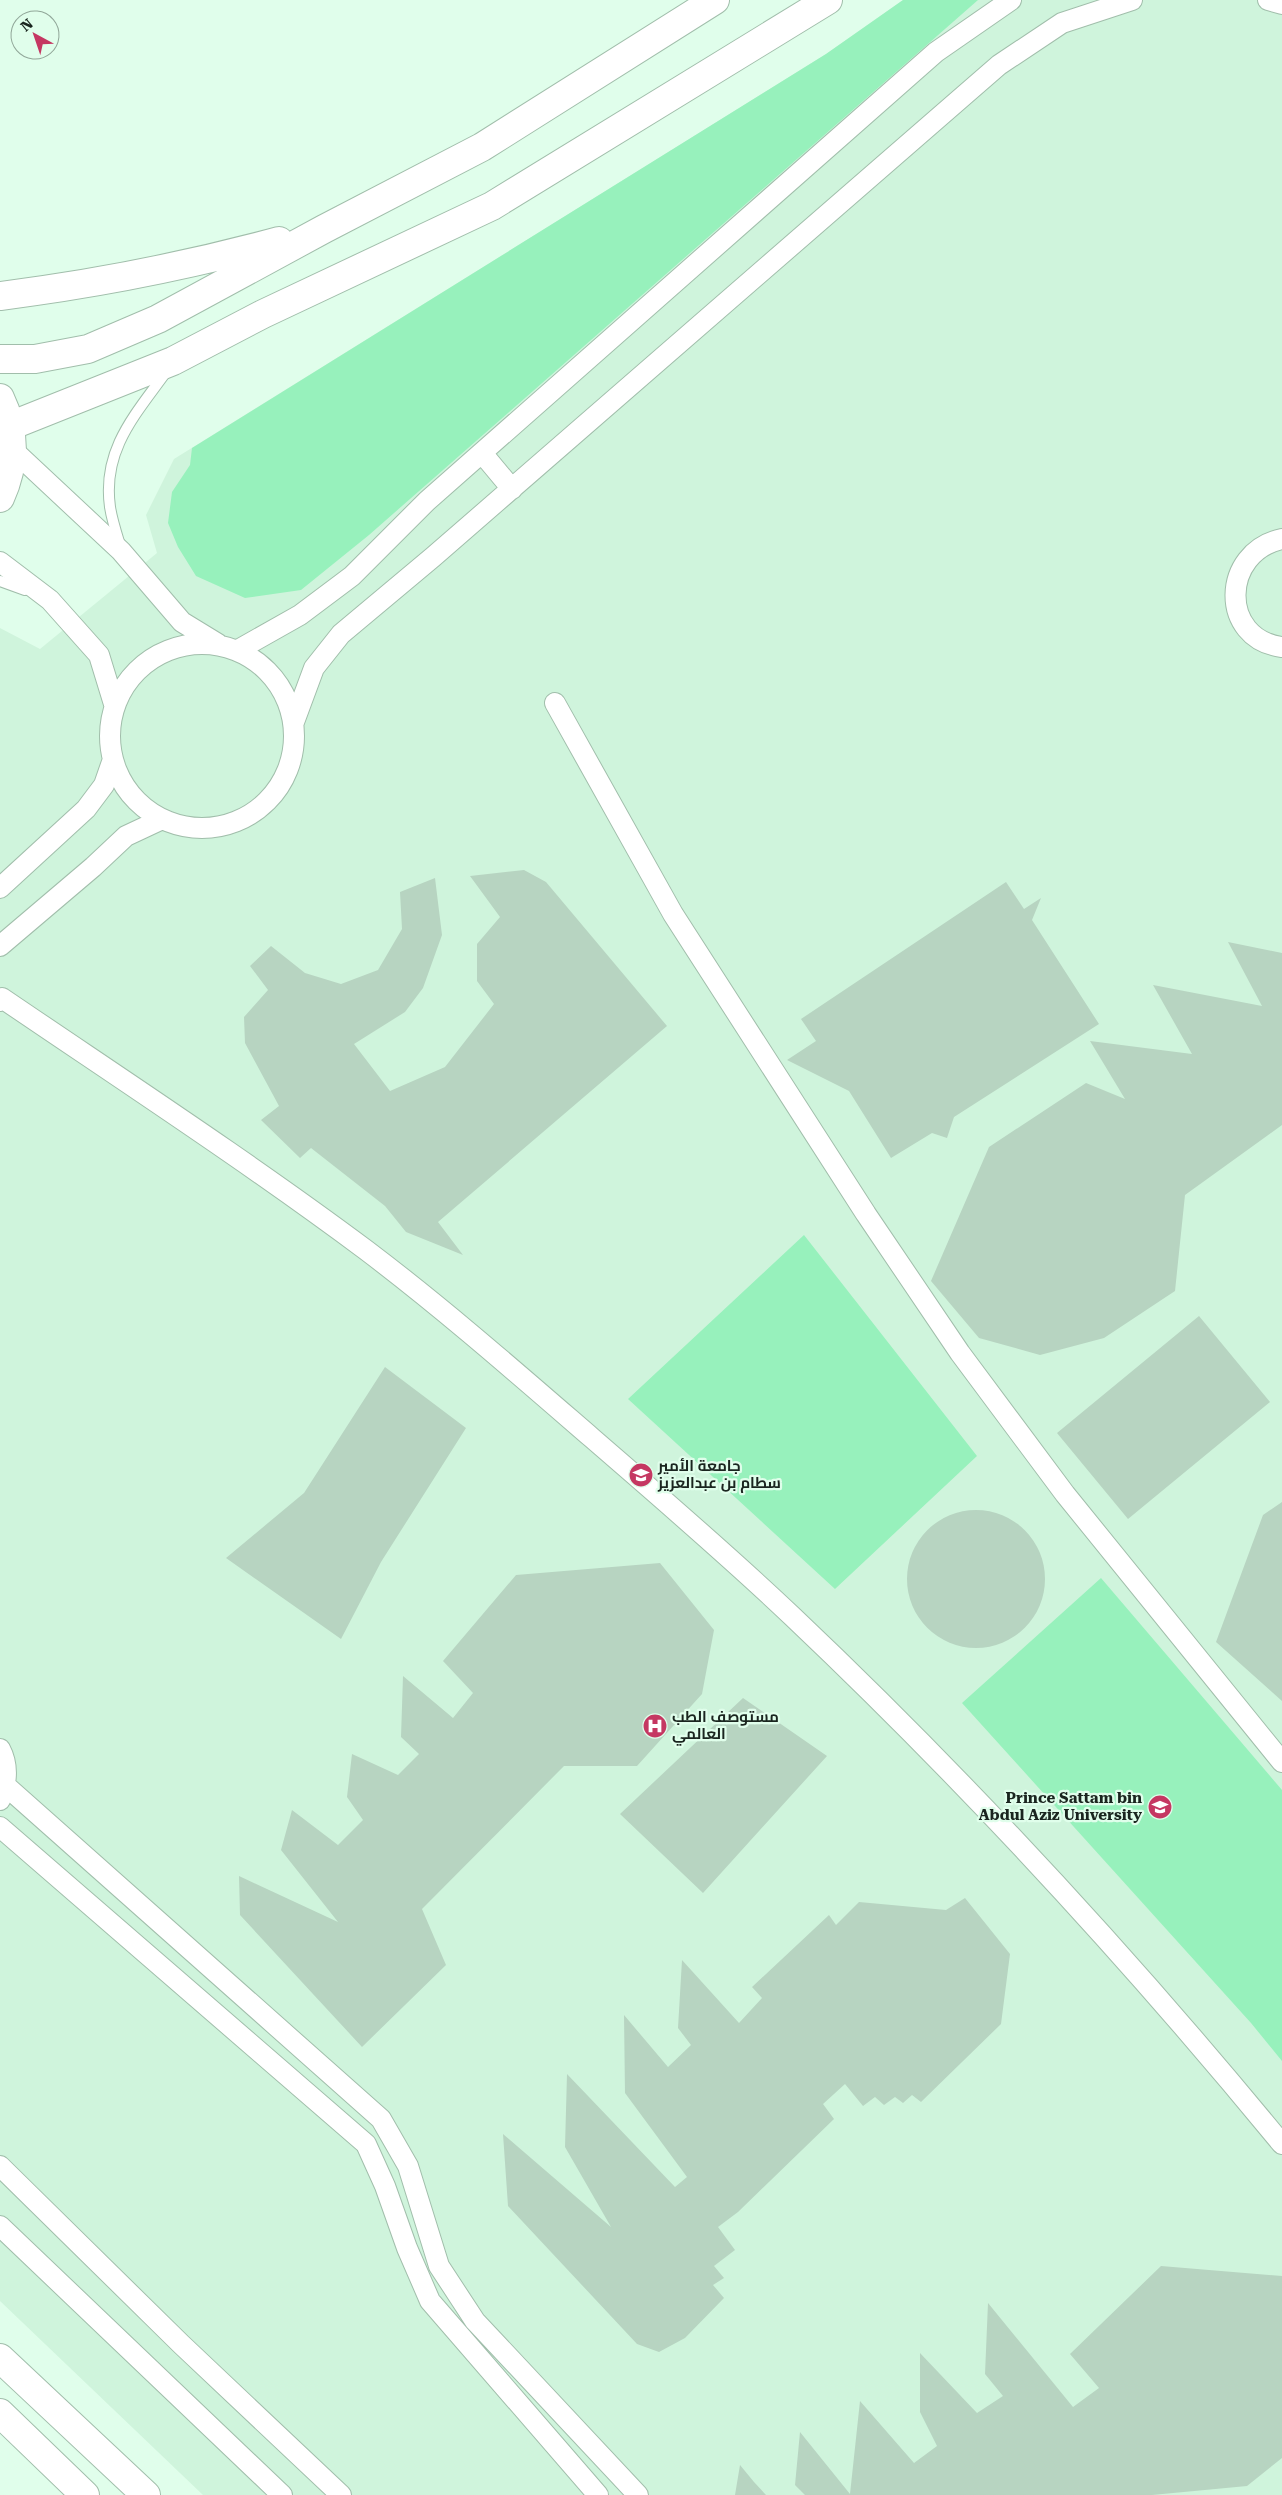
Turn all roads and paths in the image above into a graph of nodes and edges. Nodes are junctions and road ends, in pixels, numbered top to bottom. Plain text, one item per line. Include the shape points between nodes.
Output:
1 (715, 0) edge
2 (828, 0) edge
3 (1011, 0) edge
4 (1132, 0) edge
5 (1268, 0) edge
6 (1282, 4) edge
7 (324, 228) junction
8 (0, 296) edge
9 (0, 358) edge
10 (173, 361) junction
11 (0, 398) edge
12 (11, 438) junction
13 (482, 453) junction
14 (512, 489) junction
15 (0, 498) edge
16 (1282, 539) edge
17 (121, 551) junction
18 (0, 562) edge
19 (0, 581) edge
20 (50, 600) junction
21 (218, 644) junction
22 (1282, 647) edge
23 (238, 650) junction
24 (114, 704) junction
25 (555, 704) dead end
26 (294, 722) junction
27 (112, 762) junction
28 (158, 821) junction
29 (0, 888) edge
30 (0, 946) edge
31 (0, 1001) edge
32 (0, 1749) edge
33 (1282, 1762) edge
34 (3, 1793) edge
35 (0, 1827) edge
36 (1282, 2144) edge
37 (0, 2166) edge
38 (0, 2226) edge
39 (0, 2358) edge
40 (0, 2413) edge
41 (84, 2495) edge
42 (146, 2495) edge
43 (282, 2495) edge
44 (341, 2495) edge
45 (598, 2495) edge
46 (638, 2495) edge

1 - 7 main road via 482,147
2 - 10 main road via 492,206 263,314
3 - 13 street via 936,52
4 - 14 street via 1062,23 999,65
5 - 6 street
7 - 8 main road via 202,262 76,286
7 - 9 main road via 158,319 88,348 35,359
10 - 12 main road
10 - 17 lane via 121,435 110,466 110,506
11 - 12 main road via 8,415
12 - 15 main road via 8,481
12 - 17 street
13 - 14 street
13 - 23 street via 427,501 352,576 300,615
14 - 26 street via 342,634 314,668
16 - 22 street via 1263,545 1248,557 1238,572 1234,591 1244,626 1258,638
17 - 21 street via 182,622
18 - 20 street
19 - 20 lane
20 - 24 street via 99,655
21 - 23 street
21 - 24 street via 185,644 155,655 130,676
23 - 26 street via 265,667 280,686
24 - 27 street via 109,733
25 - 33 street via 673,914 866,1214 960,1353 1065,1494
26 - 28 street via 294,750 285,776 269,799 247,816 221,826 193,828
27 - 28 street via 124,787
27 - 29 street via 104,785 86,809
28 - 30 street via 126,836
31 - 36 street via 2,998 251,1167 368,1252 477,1338 686,1518 880,1701 1001,1825 1095,1926
32 - 34 street via 6,1768
34 - 46 street via 381,2119 408,2166 440,2266 475,2321
35 - 45 street via 366,2144 430,2301
37 - 44 street
38 - 43 street
39 - 42 main road
40 - 41 main road

